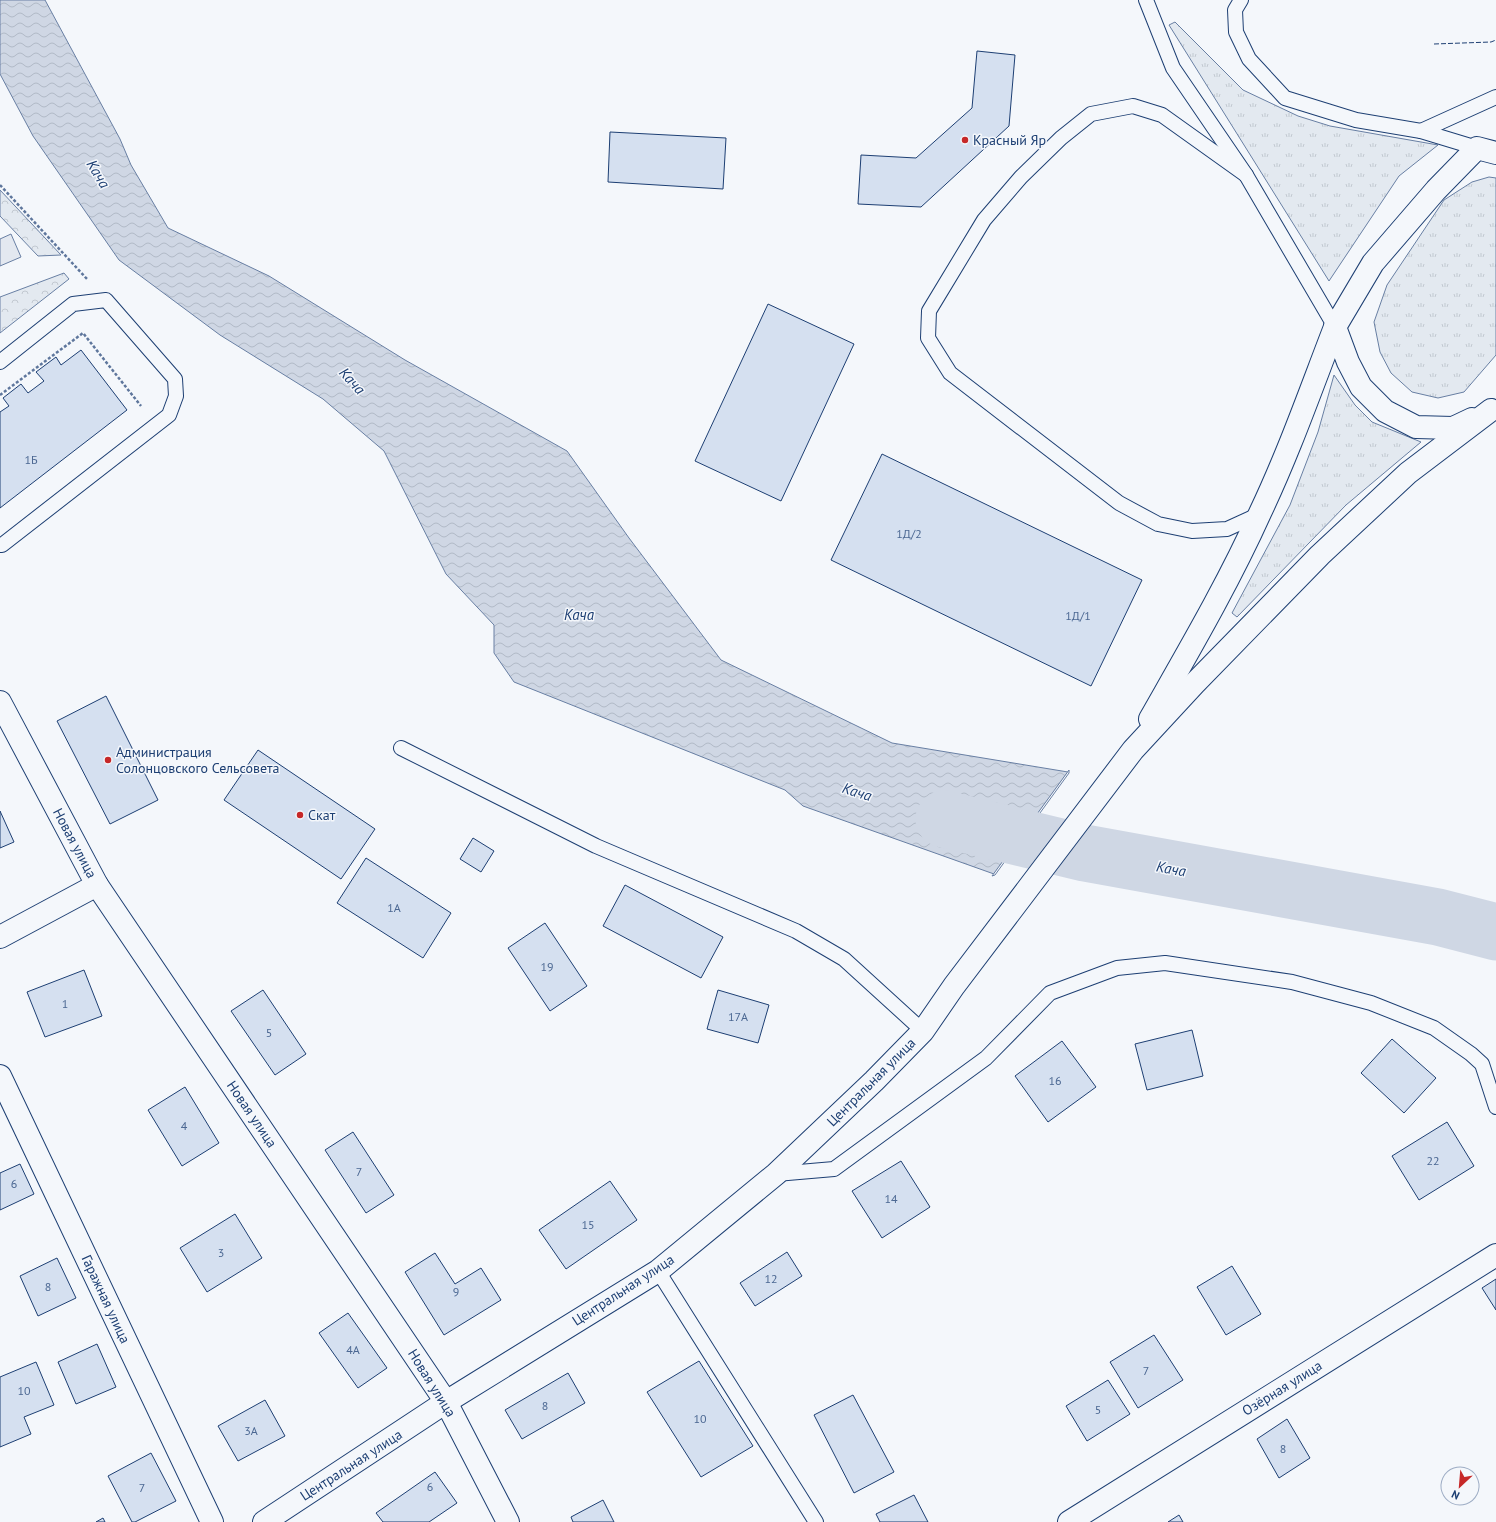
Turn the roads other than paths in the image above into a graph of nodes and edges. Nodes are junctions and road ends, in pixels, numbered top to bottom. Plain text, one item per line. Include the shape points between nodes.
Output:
1 (1146, 0) edge
2 (1241, 0) edge
3 (1496, 97) edge
4 (1421, 131) junction
5 (1496, 136) edge
6 (1486, 151) edge
7 (1246, 175) junction
8 (1335, 327) junction
9 (0, 362) edge
10 (1494, 407) edge
11 (1260, 514) junction
12 (0, 545) edge
13 (0, 702) edge
14 (401, 748) dead end
15 (1133, 750) junction
16 (97, 885) junction
17 (0, 937) edge
18 (922, 1031) junction
19 (0, 1076) edge
20 (1496, 1107) edge
21 (776, 1174) junction
22 (1496, 1255) edge
23 (658, 1270) junction
24 (446, 1402) junction
25 (212, 1522) edge
26 (264, 1522) edge
27 (508, 1522) edge
28 (816, 1522) edge
29 (1068, 1522) edge

1 - 7 lane via 1173,68
2 - 4 lane via 1235,10 1236,32 1249,59 1285,98 1356,120
3 - 4 lane
4 - 6 lane
5 - 6 street
6 - 8 street via 1436,190 1373,263
7 - 8 lane
7 - 11 lane via 1162,115 1133,106 1091,114 1061,138 1021,177 984,220 929,311 928,338 950,373 1119,503 1158,524 1192,531 1227,529
8 - 10 street via 1361,387 1385,411 1416,427 1453,428
8 - 11 street via 1287,453
9 - 12 lane via 73,304 106,300 175,379 176,396 169,416
10 - 15 street via 1408,473 1320,555
11 - 15 street via 1208,616
13 - 16 street, Новая улица
14 - 18 lane via 596,846 796,931 844,959
15 - 18 street, Центральная улица
16 - 17 street
16 - 24 street, Новая улица
18 - 21 street, Центральная улица via 869,1086
19 - 25 street, Гаражная улица
20 - 21 lane via 1482,1064 1434,1028 1371,1004 1292,982 1165,962 1116,968 1050,993 986,1058 834,1169
21 - 23 street, Центральная улица
22 - 29 street, Озёрная улица
23 - 24 street, Центральная улица
23 - 28 lane
24 - 26 street, Центральная улица
24 - 27 street, Новая улица

